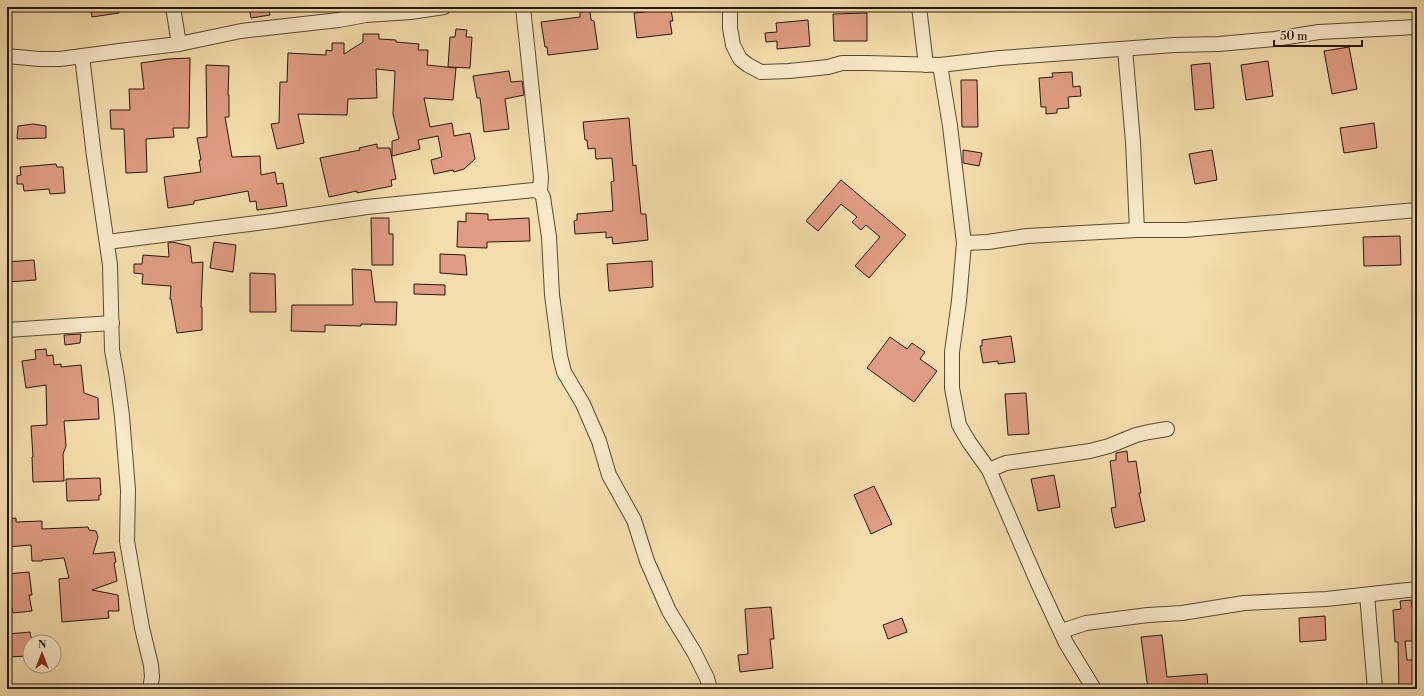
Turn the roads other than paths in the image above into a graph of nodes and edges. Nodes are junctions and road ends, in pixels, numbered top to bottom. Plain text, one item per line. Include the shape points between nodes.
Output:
1 (173, 7) edge
2 (444, 7) edge
3 (523, 7) edge
4 (730, 7) edge
5 (918, 7) edge
6 (366, 11) edge
7 (1417, 27) edge
8 (179, 44) junction
9 (1125, 49) junction
10 (7, 56) edge
11 (82, 56) junction
12 (933, 65) junction
13 (540, 192) junction
14 (1417, 210) edge
15 (1137, 230) junction
16 (107, 242) junction
17 (964, 243) junction
18 (112, 323) junction
19 (7, 330) edge
20 (1167, 429) dead end
21 (989, 470) junction
22 (1417, 589) edge
23 (1366, 595) junction
24 (1062, 631) junction
25 (150, 689) edge
26 (710, 689) edge
27 (1094, 689) edge
28 (1375, 689) edge

1 - 8 street
2 - 6 street via 411,12
3 - 13 street via 541,177
4 - 12 street via 733,45 740,59 761,72 797,71 842,63
5 - 12 street
6 - 8 street via 339,20 241,31
7 - 9 street via 1337,31 1219,44
8 - 11 street
9 - 12 street
9 - 15 street
10 - 11 street via 39,59
11 - 16 street
12 - 17 street via 950,126
13 - 16 street via 534,190 496,193 367,207
13 - 26 street via 548,231 552,295 564,372 583,404 599,441 609,475 634,520 647,561 669,611 694,652
14 - 15 street via 1192,229
15 - 17 street via 1027,236
16 - 18 street
17 - 21 street via 952,352 952,388 959,424
18 - 19 street
18 - 25 street via 112,350 122,416 128,490 127,542 151,665
20 - 21 street via 1136,435 1102,448 1006,463
21 - 24 street via 1037,581
22 - 23 street
23 - 24 street via 1244,603 1182,613 1086,623
23 - 28 street
24 - 27 street via 1066,643

